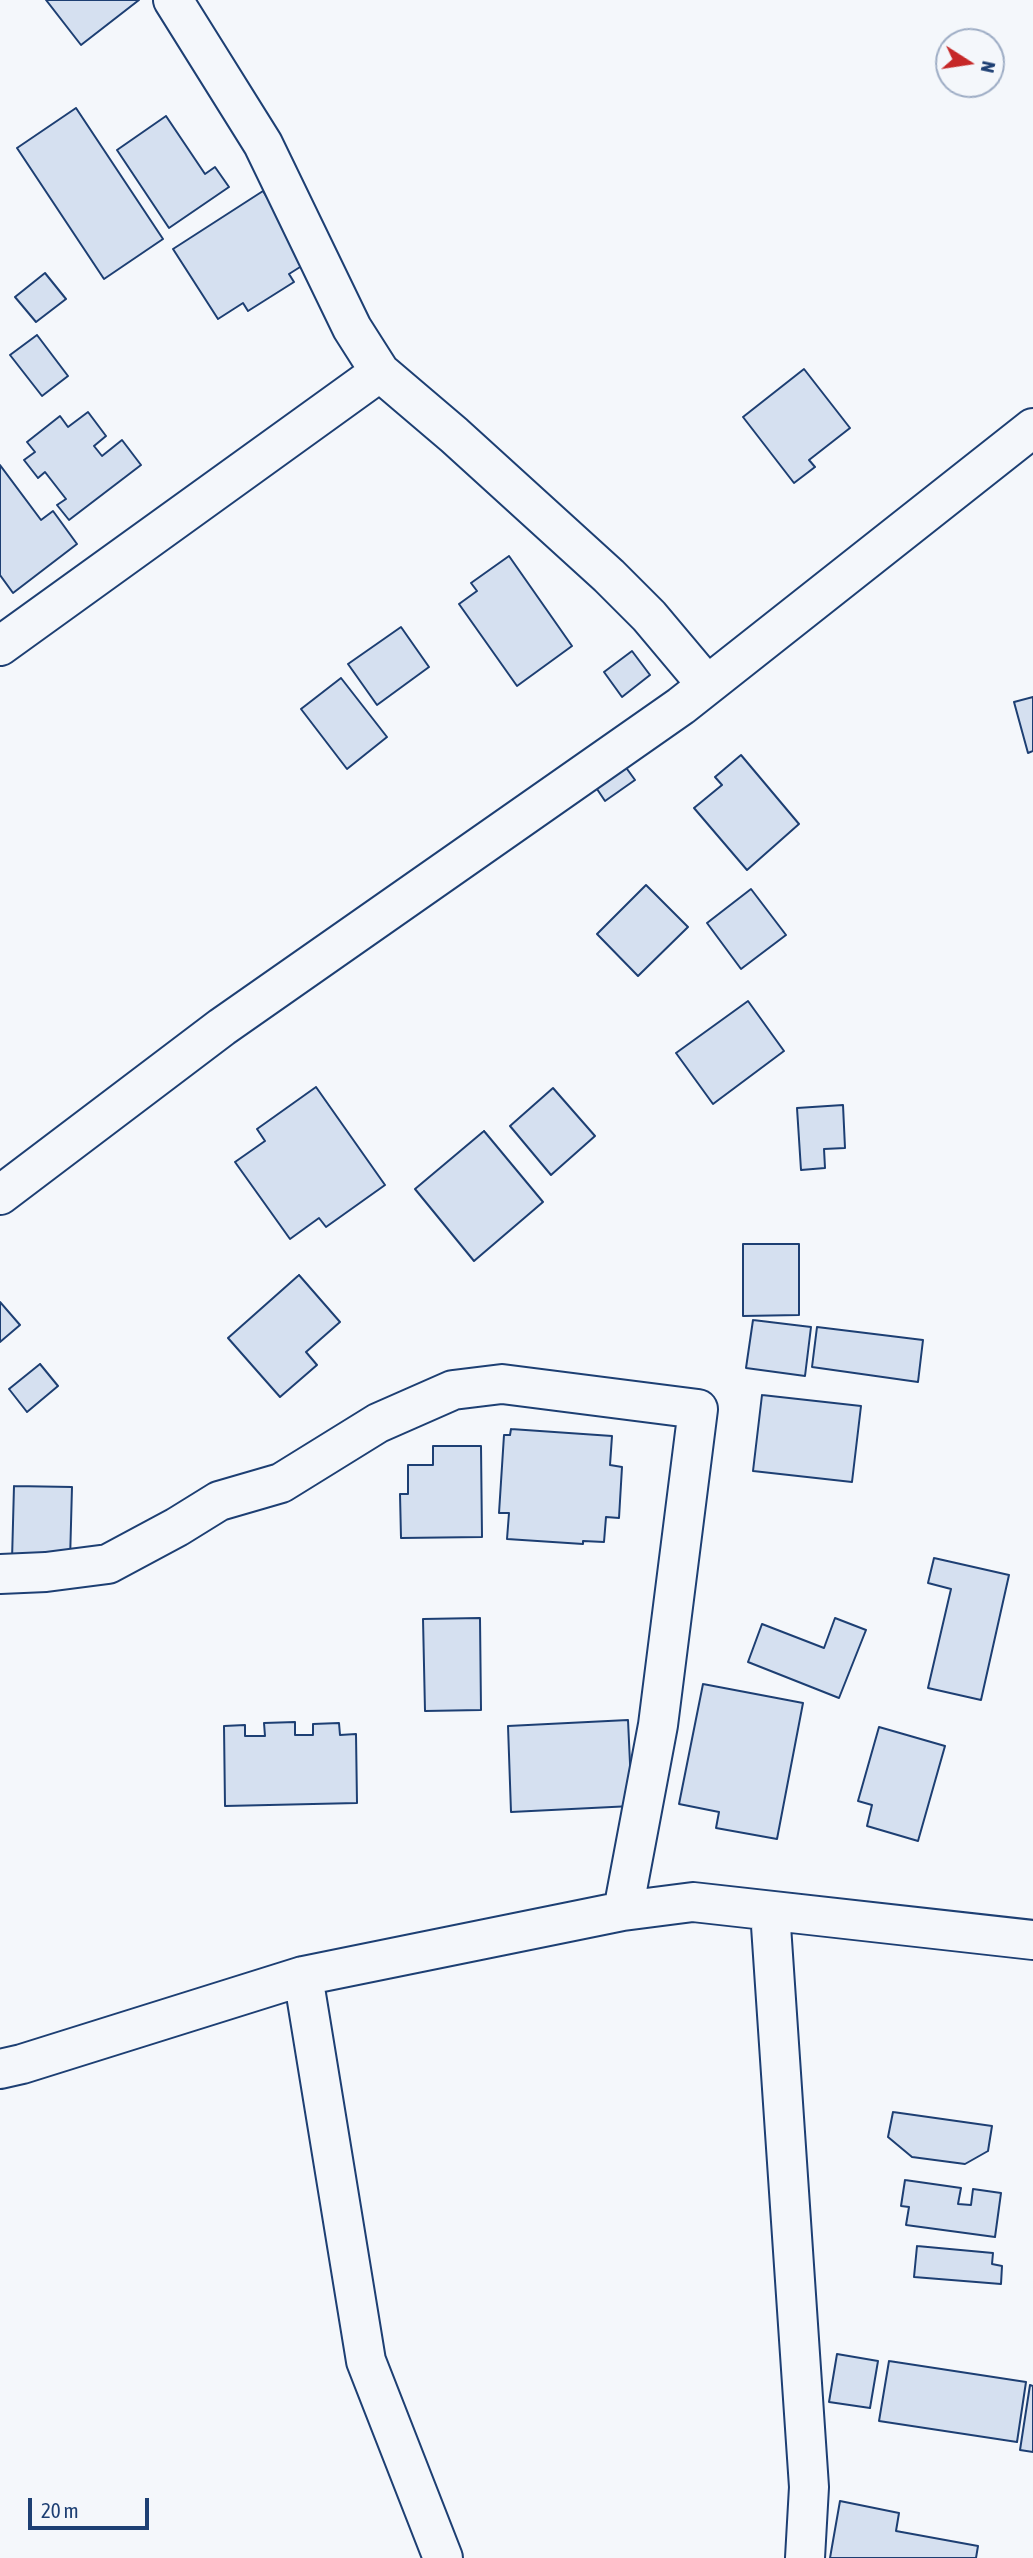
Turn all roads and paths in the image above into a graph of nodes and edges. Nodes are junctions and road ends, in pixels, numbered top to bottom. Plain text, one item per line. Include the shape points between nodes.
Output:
1 (173, 0) edge
2 (380, 372) junction
3 (1033, 428) edge
4 (0, 646) edge
5 (707, 685) junction
6 (0, 1195) edge
7 (0, 1574) edge
8 (623, 1911) junction
9 (770, 1911) junction
10 (1033, 1940) edge
11 (303, 1976) junction
12 (0, 2069) edge
13 (443, 2558) edge
14 (804, 2558) edge

1 - 2 street via 263,144 352,328
2 - 4 street
2 - 5 street via 609,576
3 - 5 street
5 - 6 street via 222,1027
7 - 8 street via 108,1564 219,1501 281,1483 378,1423 453,1390 502,1384 698,1409 658,1725
8 - 9 street via 692,1902
8 - 11 street
9 - 10 street
9 - 14 street via 809,2487
11 - 12 street
11 - 13 street via 366,2361

